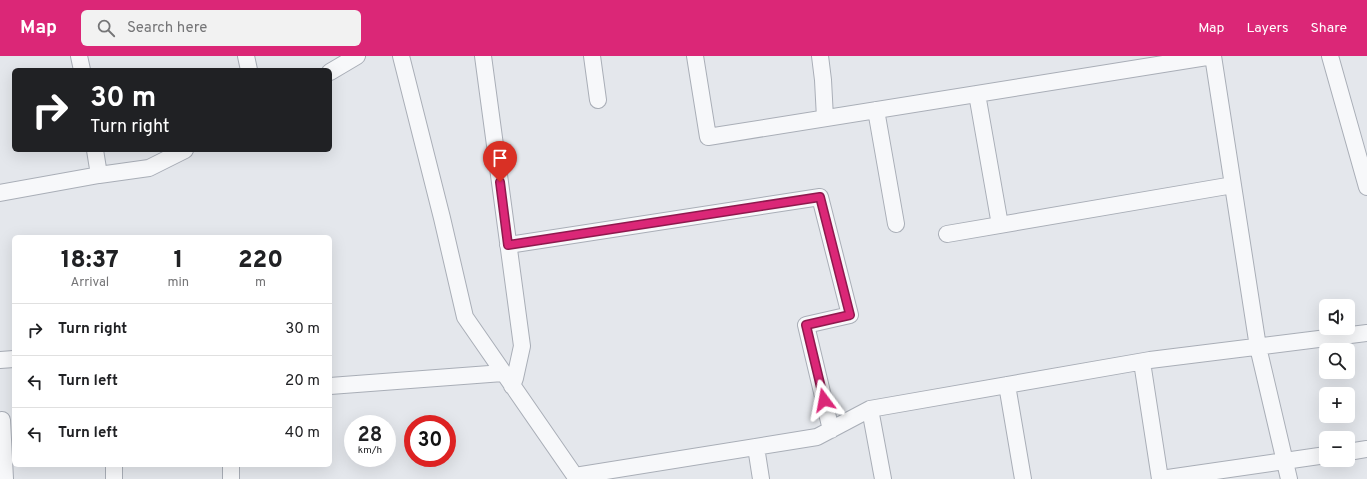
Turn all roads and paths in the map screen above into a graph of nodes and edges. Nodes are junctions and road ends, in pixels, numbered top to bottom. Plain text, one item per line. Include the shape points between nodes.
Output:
1 (80, 56) edge
2 (246, 56) edge
3 (357, 56) edge
4 (401, 56) edge
5 (483, 56) edge
6 (592, 56) edge
7 (694, 56) edge
8 (820, 56) edge
9 (1213, 56) edge
10 (1330, 56) edge
11 (82, 68) edge
12 (249, 68) edge
13 (332, 71) edge
14 (977, 94) junction
15 (598, 100) dead end
16 (876, 110) junction
17 (824, 118) junction
18 (95, 152) edge
19 (181, 152) edge
20 (1364, 166) edge
21 (99, 175) junction
22 (1233, 185) junction
23 (1367, 187) edge
24 (0, 193) edge
25 (896, 224) dead end
26 (1000, 225) junction
27 (947, 234) dead end
28 (508, 245) junction
29 (1367, 333) edge
30 (1258, 347) junction
31 (12, 359) edge
32 (0, 360) edge
33 (1142, 362) junction
34 (507, 380) junction
35 (1007, 385) junction
36 (332, 386) edge
37 (870, 409) junction
38 (2, 420) dead end
39 (831, 430) junction
40 (756, 447) junction
41 (1367, 449) edge
42 (1355, 451) edge
43 (1319, 456) edge
44 (1285, 461) junction
45 (114, 467) edge
46 (231, 467) edge
47 (645, 472) edge
48 (5, 479) edge
49 (114, 479) edge
50 (231, 479) edge
51 (761, 479) edge
52 (883, 479) edge
53 (1023, 479) edge
54 (1161, 479) edge
55 (1289, 479) edge

1 - 11 street
2 - 12 street
3 - 13 street
4 - 34 street via 465,318
5 - 28 street
6 - 15 street
7 - 17 street via 708,137
8 - 17 street
9 - 14 street
9 - 22 street
10 - 20 street
14 - 16 street
14 - 26 street
16 - 17 street
16 - 25 street
18 - 21 street
19 - 21 street via 148,168
20 - 23 street
21 - 24 street
22 - 26 street
22 - 30 street
26 - 27 street
28 - 34 street via 522,346 515,378
28 - 39 street via 820,197 850,315 806,325
29 - 30 street
30 - 33 street
30 - 44 street
31 - 32 street
33 - 35 street
33 - 54 street
34 - 36 street
34 - 47 street via 575,476
35 - 37 street
35 - 53 street
37 - 39 street
37 - 52 street
38 - 48 street
39 - 40 street via 817,437
40 - 47 street
40 - 51 street
41 - 42 street
43 - 44 street
44 - 54 street
44 - 55 street
45 - 49 street
46 - 50 street

